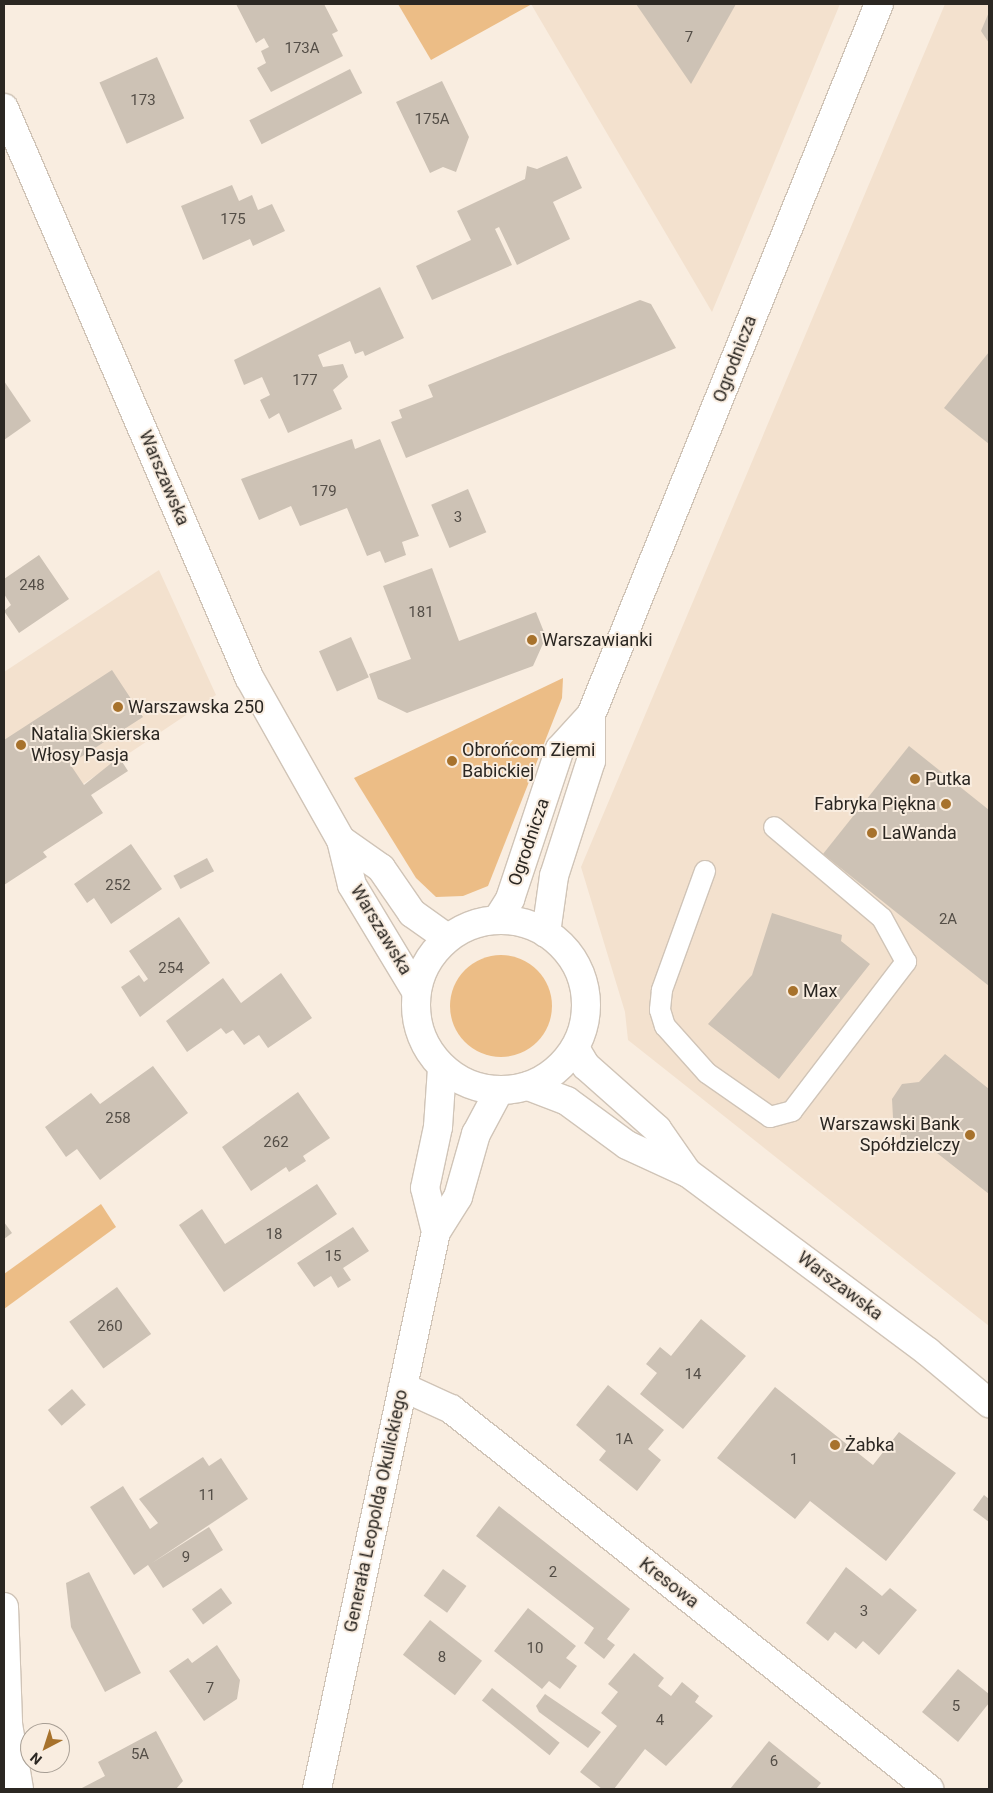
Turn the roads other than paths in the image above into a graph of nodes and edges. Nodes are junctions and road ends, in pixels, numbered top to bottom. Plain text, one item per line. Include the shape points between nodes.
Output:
1 (879, 4) edge
2 (4, 108) edge
3 (591, 715) junction
4 (774, 827) dead end
5 (341, 840) junction
6 (705, 871) dead end
7 (497, 920) junction
8 (546, 933) junction
9 (447, 938) junction
10 (416, 991) junction
11 (575, 1048) junction
12 (442, 1068) junction
13 (528, 1086) junction
14 (498, 1091) junction
15 (688, 1172) junction
16 (436, 1232) junction
17 (403, 1386) junction
18 (989, 1403) edge
19 (4, 1607) edge
20 (19, 1789) edge
21 (317, 1789) edge
22 (929, 1789) edge

1 - 3 main road, Ogrodnicza
2 - 5 main road, Warszawska via 249,677
3 - 7 main road, Ogrodnicza via 560,749 510,899
3 - 8 main road, Ogrodnicza via 591,761 554,876
4 - 6 lane via 882,918 906,962 792,1111 770,1117 707,1073 665,1026 660,1010 662,990
5 - 9 main road, Warszawska via 381,868 412,912
5 - 10 main road, Warszawska via 352,885
7 - 8 main road via 514,921
7 - 9 main road via 480,922
8 - 11 main road via 564,947 584,985 586,1007
9 - 10 main road via 422,971
10 - 12 main road via 420,1032
11 - 13 main road via 555,1071
11 - 15 main road, Warszawska via 586,1066 657,1129
12 - 14 main road via 468,1084
12 - 16 main road, Generała Leopolda Okulickiego via 438,1126 425,1188
13 - 14 main road
13 - 15 main road, Warszawska via 567,1101 627,1145
14 - 16 main road, Generała Leopolda Okulickiego via 476,1134 458,1198
15 - 18 main road, Warszawska via 928,1352
16 - 17 main road, Generała Leopolda Okulickiego
17 - 21 main road, Generała Leopolda Okulickiego
17 - 22 main road, Kresowa via 451,1409
19 - 20 main road via 8,1724

